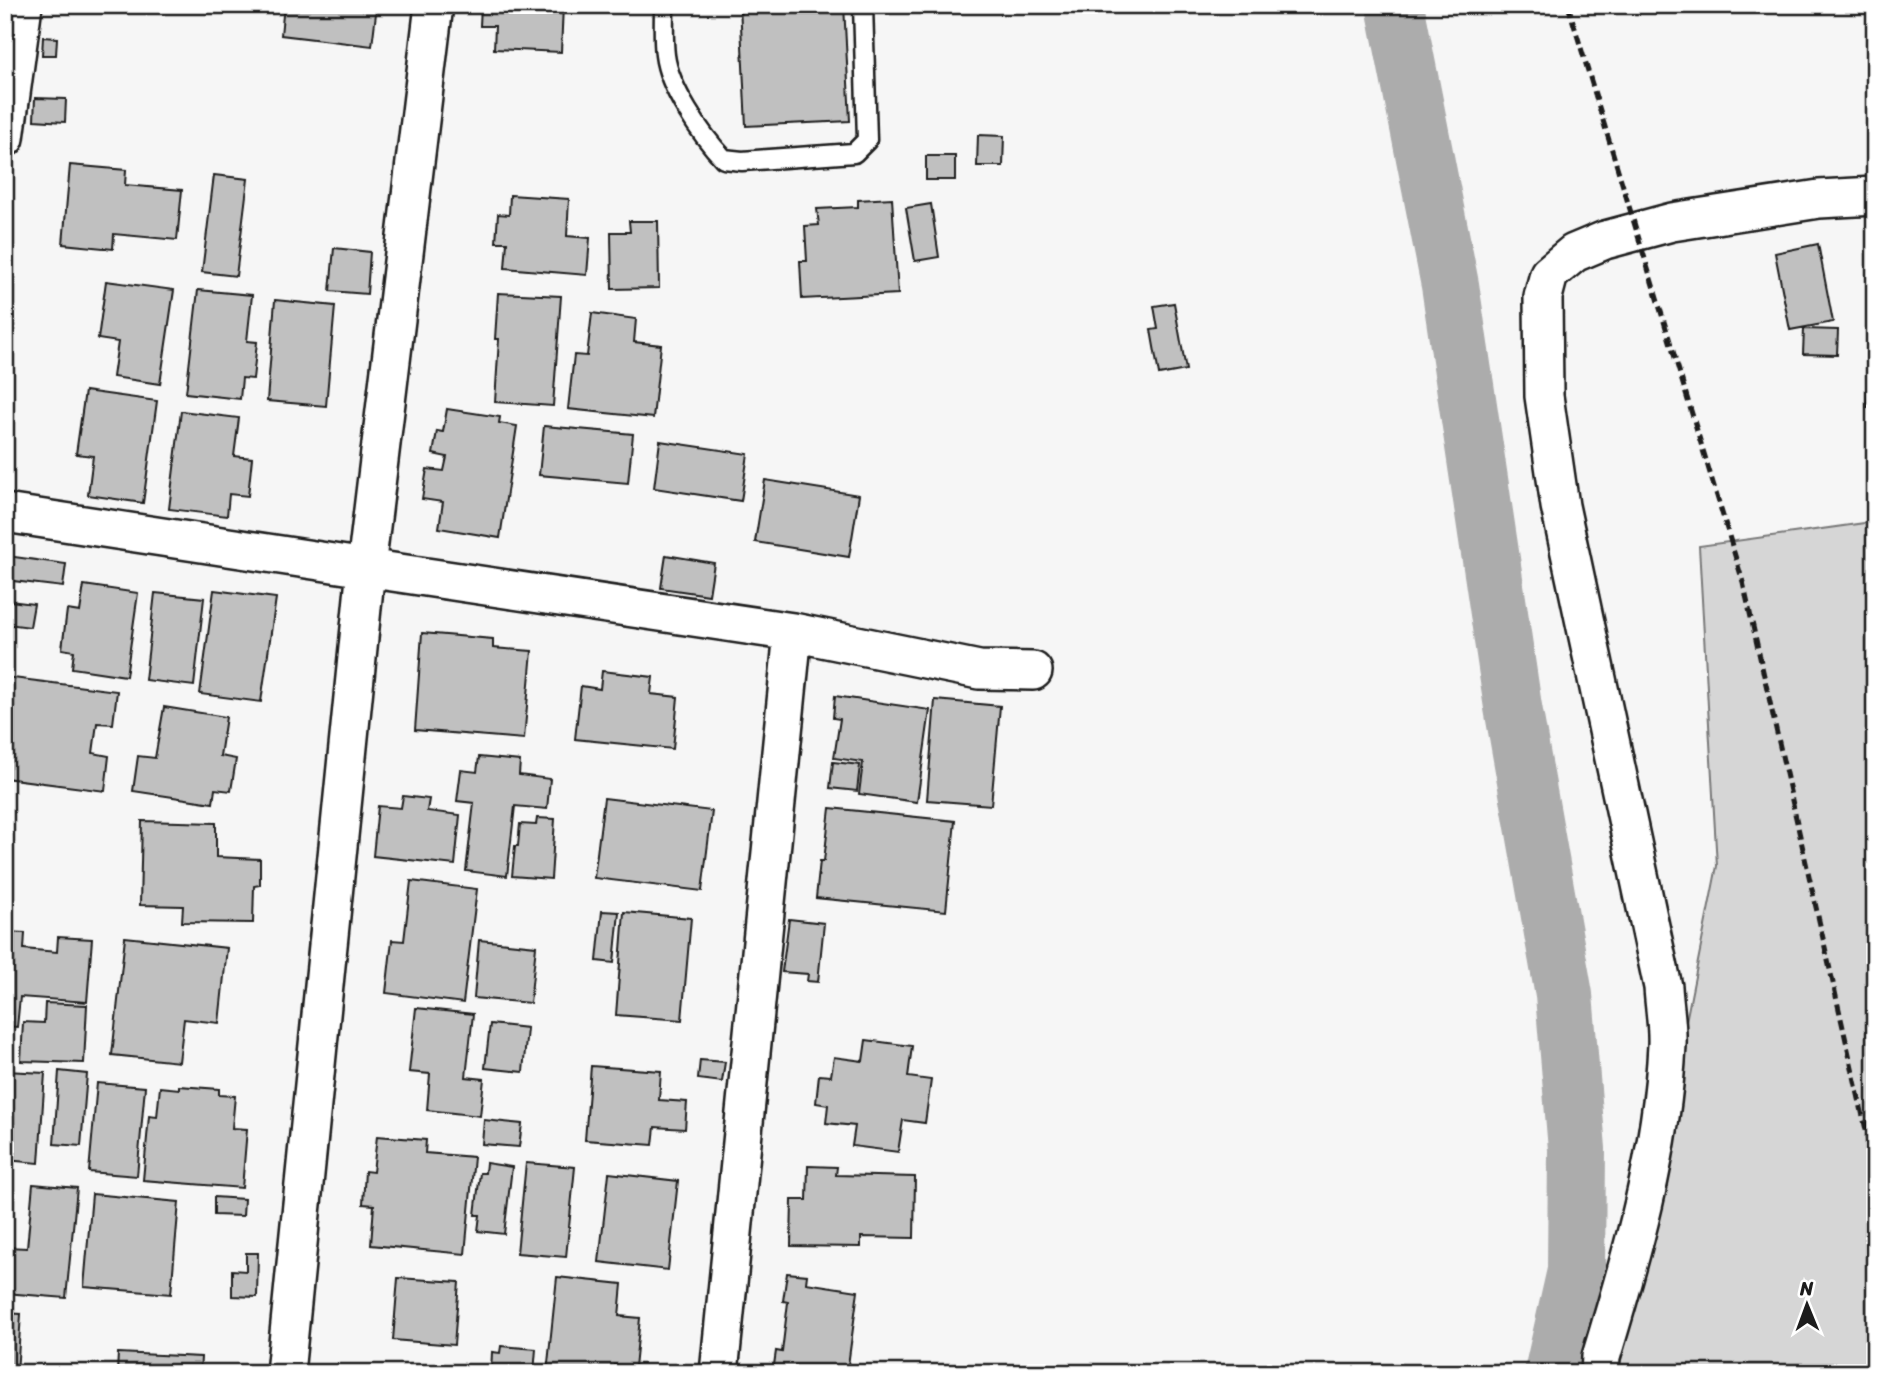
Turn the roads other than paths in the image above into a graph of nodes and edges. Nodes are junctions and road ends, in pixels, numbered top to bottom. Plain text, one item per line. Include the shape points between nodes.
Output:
1 (23, 5) edge
2 (434, 5) edge
3 (664, 5) edge
4 (863, 5) edge
5 (5, 138) edge
6 (1875, 196) edge
7 (5, 513) edge
8 (366, 568) junction
9 (793, 632) junction
10 (1033, 671) dead end
11 (285, 1373) edge
12 (719, 1373) edge
13 (1600, 1373) edge

1 - 5 street
2 - 8 street
3 - 4 lane via 665,56 671,80 712,147 724,159 742,161 854,153 867,140
6 - 13 street via 1819,199 1672,222 1605,240 1574,253 1549,274 1543,297 1544,396 1560,506 1663,987 1667,1042 1660,1124 1645,1201
7 - 8 street
8 - 9 street
8 - 11 street
9 - 10 street via 979,670
9 - 12 street

